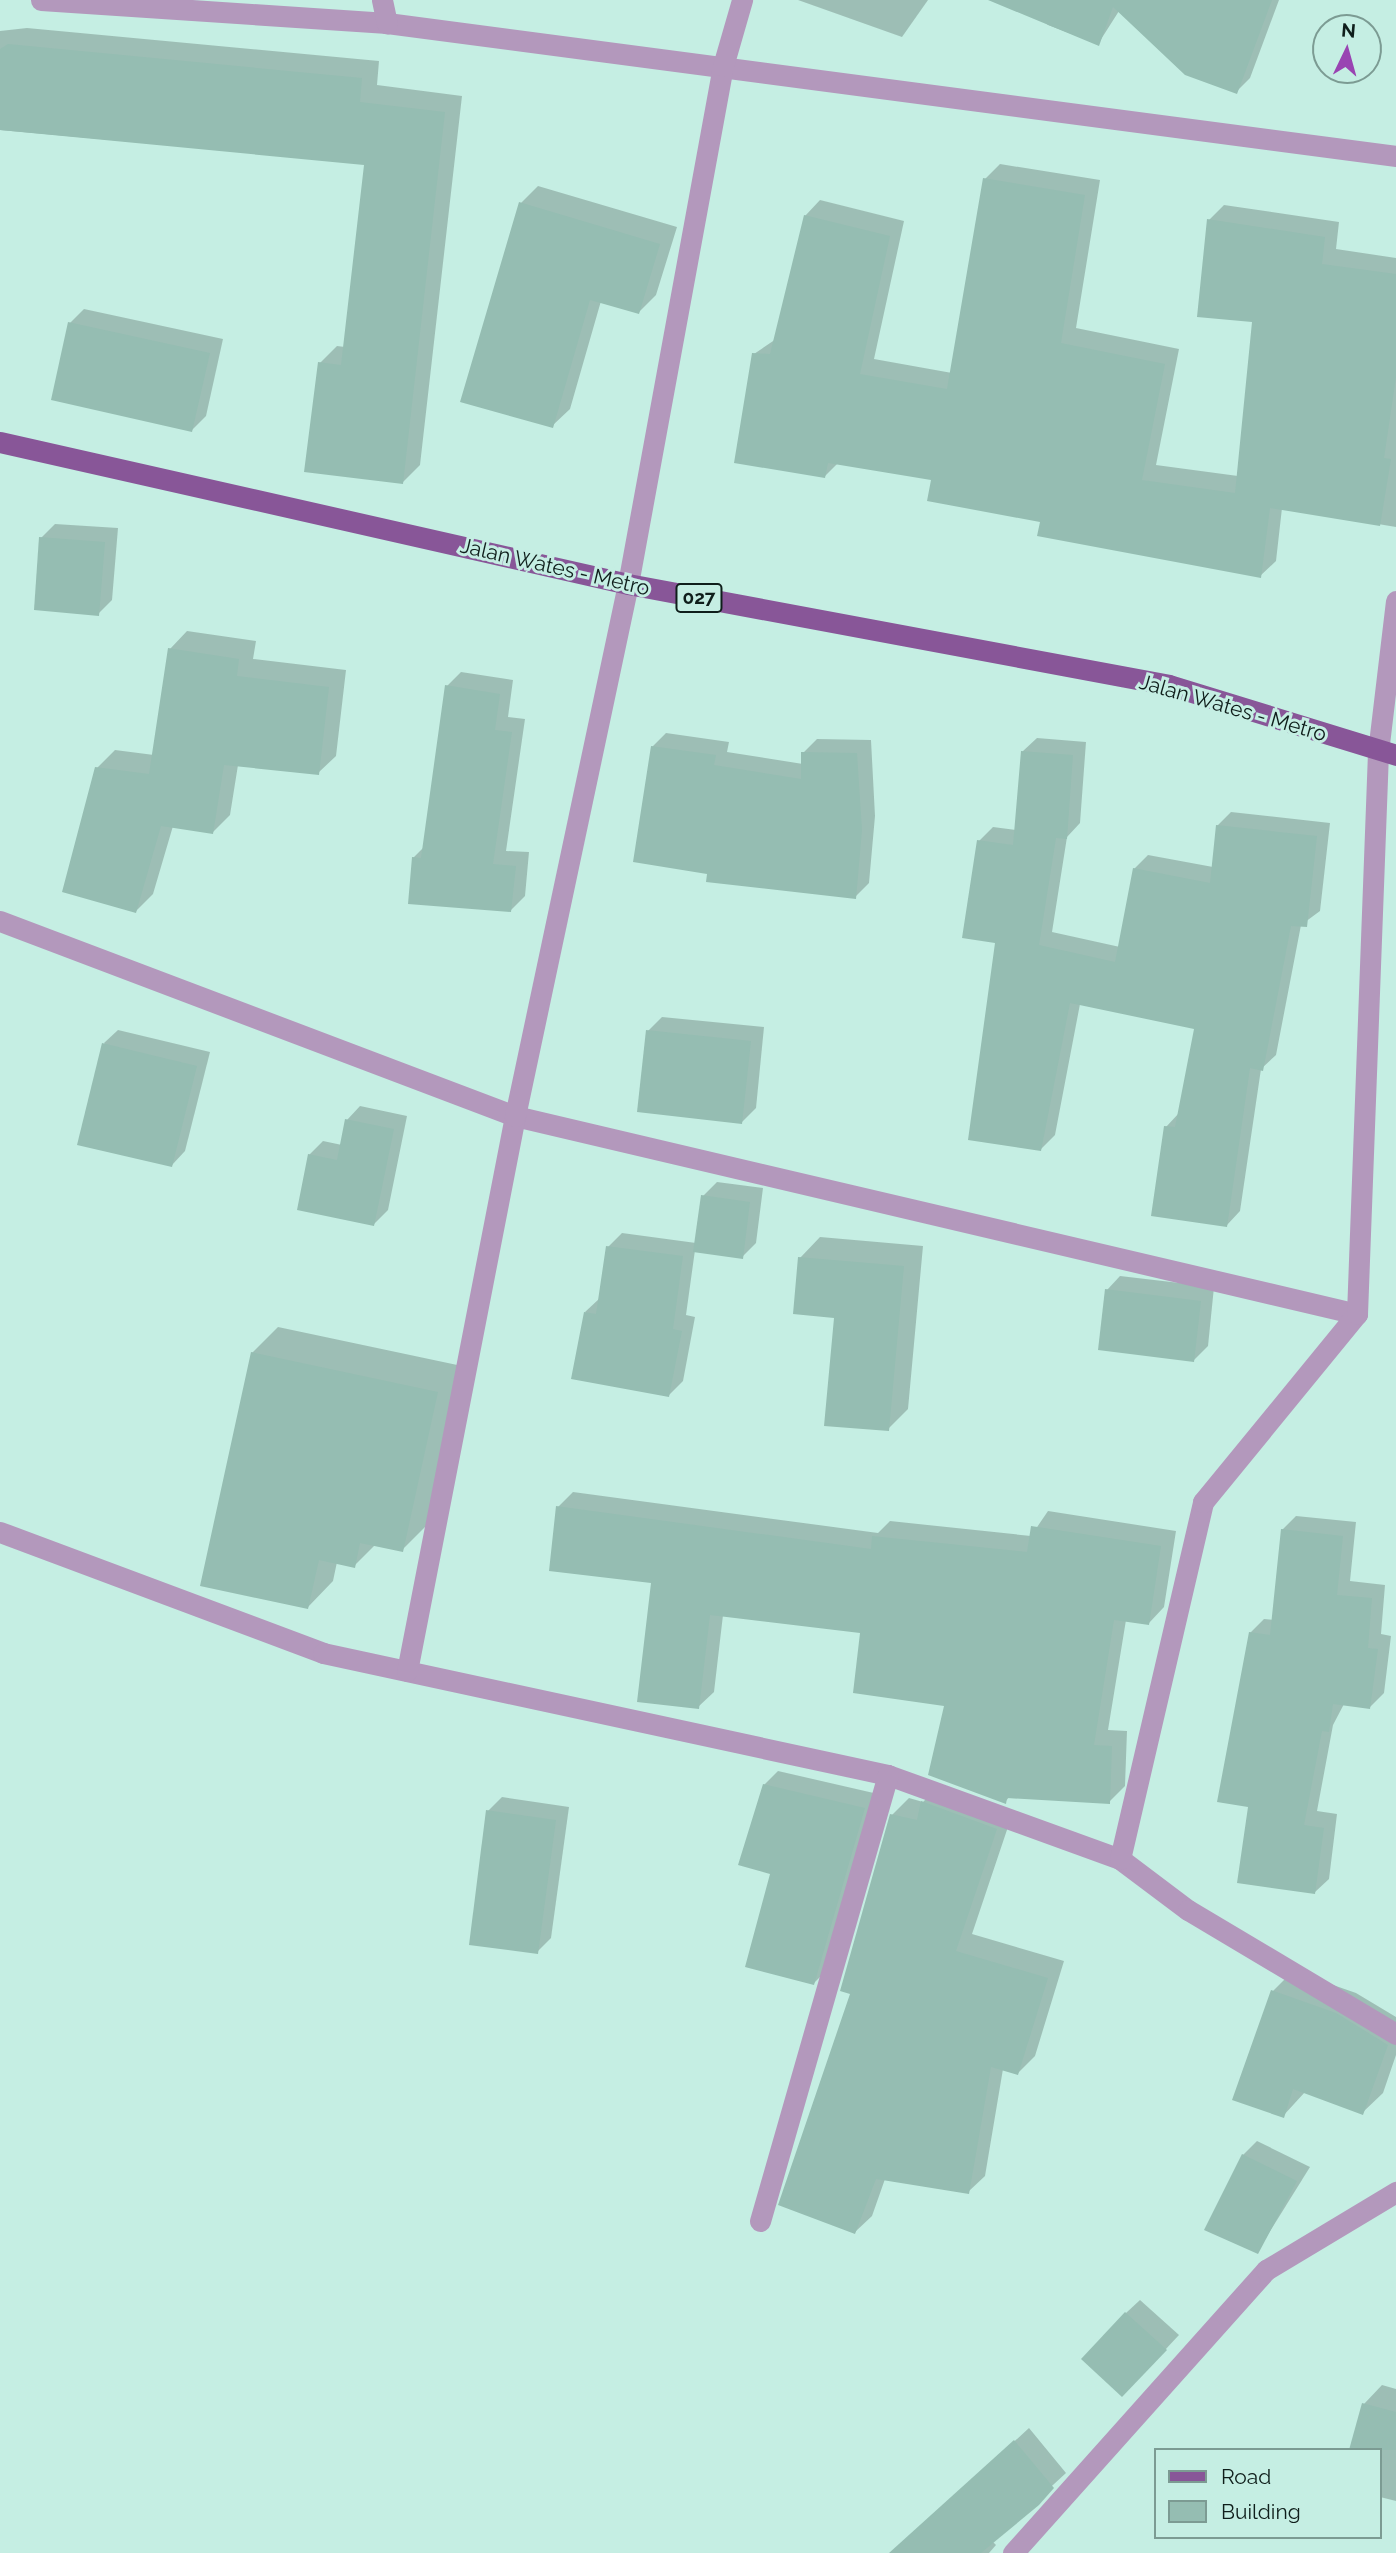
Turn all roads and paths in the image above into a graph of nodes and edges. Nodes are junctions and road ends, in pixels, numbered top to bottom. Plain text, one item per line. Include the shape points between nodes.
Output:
1 (41, 0) edge
2 (382, 0) edge
3 (742, 0) edge
4 (387, 23) junction
5 (723, 66) junction
6 (1396, 156) edge
7 (0, 442) edge
8 (628, 584) junction
9 (1396, 601) edge
10 (1387, 754) edge
11 (0, 922) edge
12 (515, 1116) junction
13 (1357, 1314) junction
14 (0, 1532) edge
15 (407, 1671) junction
16 (888, 1775) junction
17 (1120, 1859) junction
18 (1396, 2034) edge
19 (1396, 2192) edge
20 (760, 2221) dead end
21 (1013, 2553) edge

1 - 4 street
2 - 4 street
3 - 5 street
4 - 5 street
5 - 6 street
5 - 8 street
7 - 8 main road, Jalan Wates - Metro / 027
8 - 10 main road, Jalan Wates - Metro / 027 via 1169,685
8 - 12 street
9 - 10 street
10 - 13 street
11 - 12 street
12 - 13 street
12 - 15 street
13 - 17 street via 1203,1503
14 - 15 street via 323,1653
15 - 16 street
16 - 17 street
16 - 20 street
17 - 18 street via 1188,1910
19 - 21 street via 1266,2270

